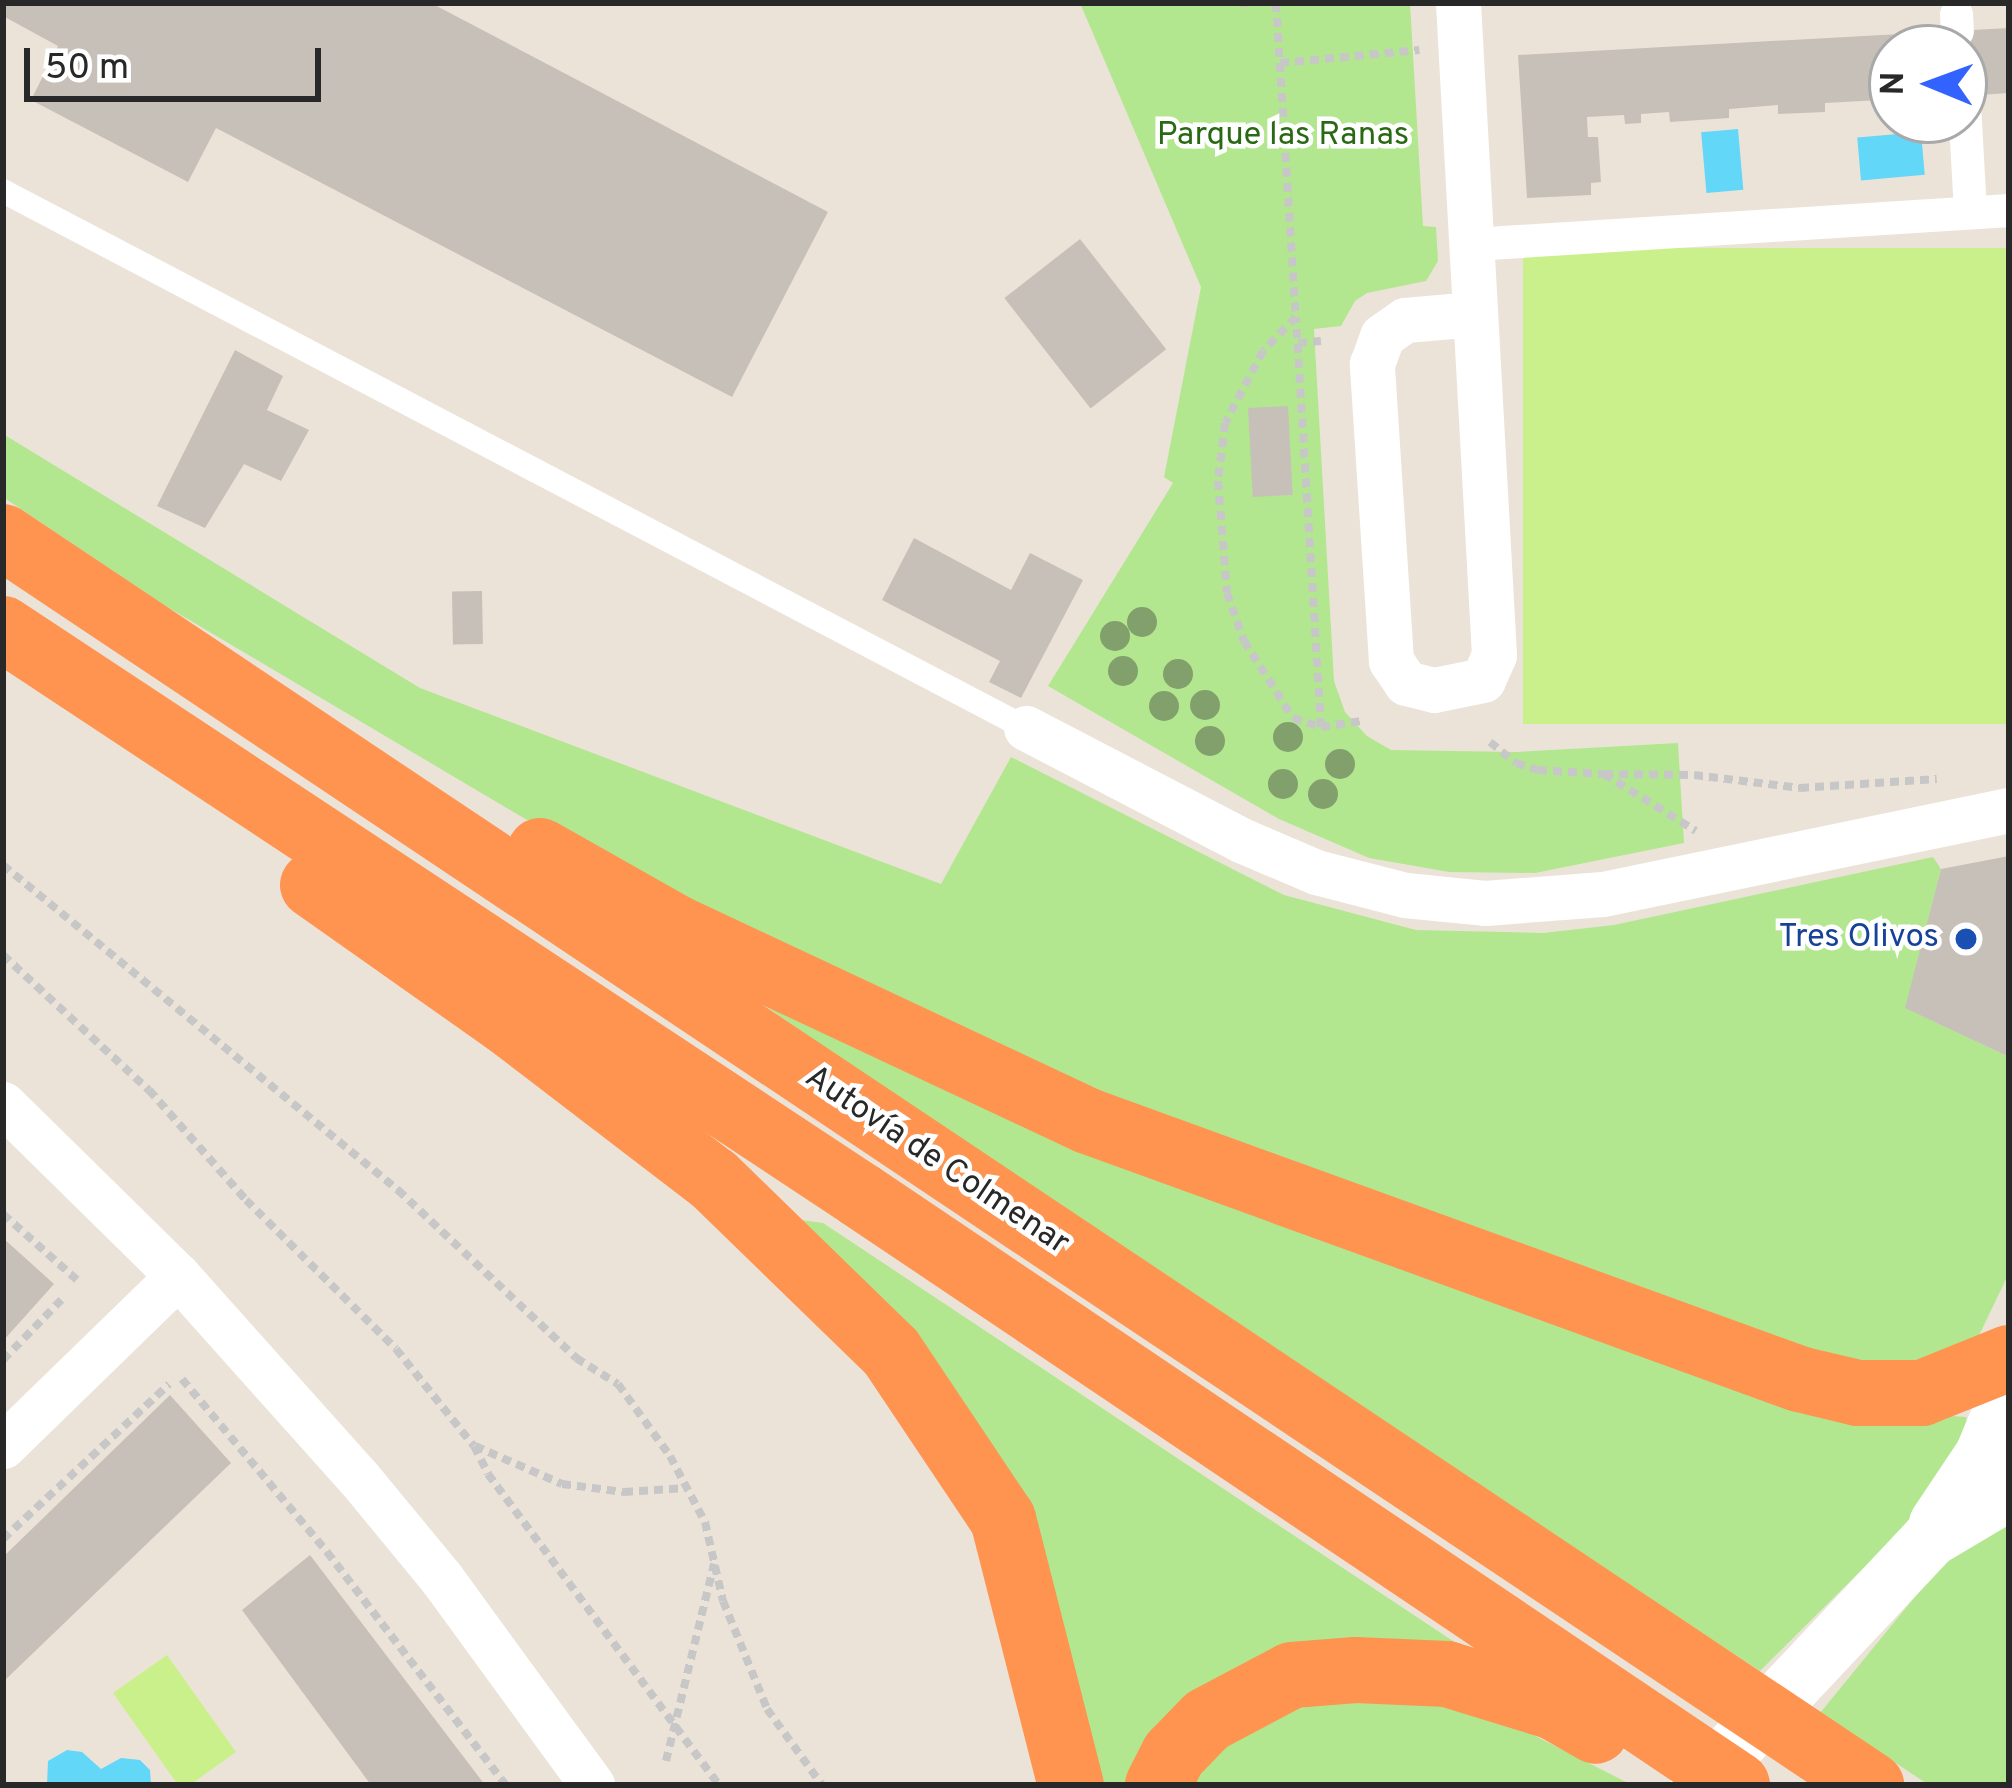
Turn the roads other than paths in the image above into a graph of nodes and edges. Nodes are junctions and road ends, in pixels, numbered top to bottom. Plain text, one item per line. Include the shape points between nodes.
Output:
1 (1458, 3) edge
2 (1966, 144) edge
3 (3, 191) edge
4 (2009, 210) edge
5 (1970, 212) junction
6 (1472, 244) junction
7 (1474, 314) junction
8 (3, 537) edge
9 (128, 619) junction
10 (3, 628) edge
11 (3, 672) edge
12 (1026, 728) joint
13 (2009, 810) edge
14 (3, 1104) edge
15 (178, 1276) junction
16 (2009, 1358) edge
17 (2009, 1391) edge
18 (3, 1446) edge
19 (2009, 1491) edge
20 (1930, 1538) junction
21 (1716, 1774) edge
22 (592, 1785) edge
23 (1071, 1785) edge
24 (1158, 1785) edge
25 (1871, 1785) edge

1 - 6 street
2 - 5 street
3 - 12 lane
4 - 5 street
5 - 6 street
6 - 7 street
7 - 7 street via 1405,320 1382,336 1372,364 1391,661 1406,682 1434,690 1483,680 1494,655
8 - 9 highway, Autovía de Colmenar
9 - 16 highway via 676,928 1088,1121 1819,1384 1922,1394
9 - 25 highway, Autovía de Colmenar
10 - 21 highway
11 - 23 highway via 506,1021 713,1179 891,1352 1003,1519
12 - 13 street via 1316,872 1439,899 1603,894
14 - 15 street
15 - 18 street
15 - 22 street via 442,1579
17 - 20 street via 1983,1454
19 - 20 street
20 - 21 street
21 - 24 highway via 1505,1689 1447,1675 1356,1670 1292,1675 1247,1694 1207,1720

